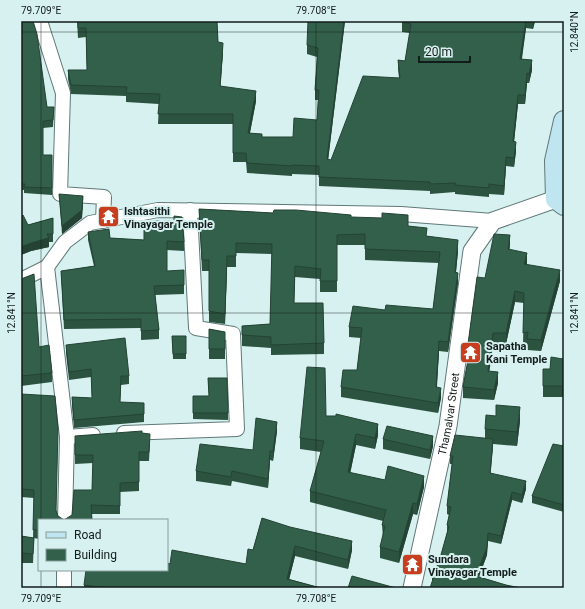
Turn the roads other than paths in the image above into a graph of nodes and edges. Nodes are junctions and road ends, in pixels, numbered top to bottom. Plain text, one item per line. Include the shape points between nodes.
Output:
1 (40, 21) edge
2 (564, 121) edge
3 (560, 202) edge
4 (190, 210) junction
5 (103, 221) junction
6 (493, 221) junction
7 (47, 267) junction
8 (21, 280) edge
9 (67, 437) junction
10 (65, 519) edge
11 (64, 571) edge
12 (64, 588) edge
13 (412, 588) edge

1 - 5 street via 63,93 60,194 104,197
2 - 3 main road via 555,161
3 - 6 street
4 - 5 street via 158,210
4 - 6 street via 401,214
4 - 9 street via 196,328 232,334 237,429 152,430
5 - 7 street via 90,223 65,242
6 - 13 street, Thamalvar Street via 472,251 448,426
7 - 8 street
7 - 9 street
9 - 10 street
11 - 12 street

